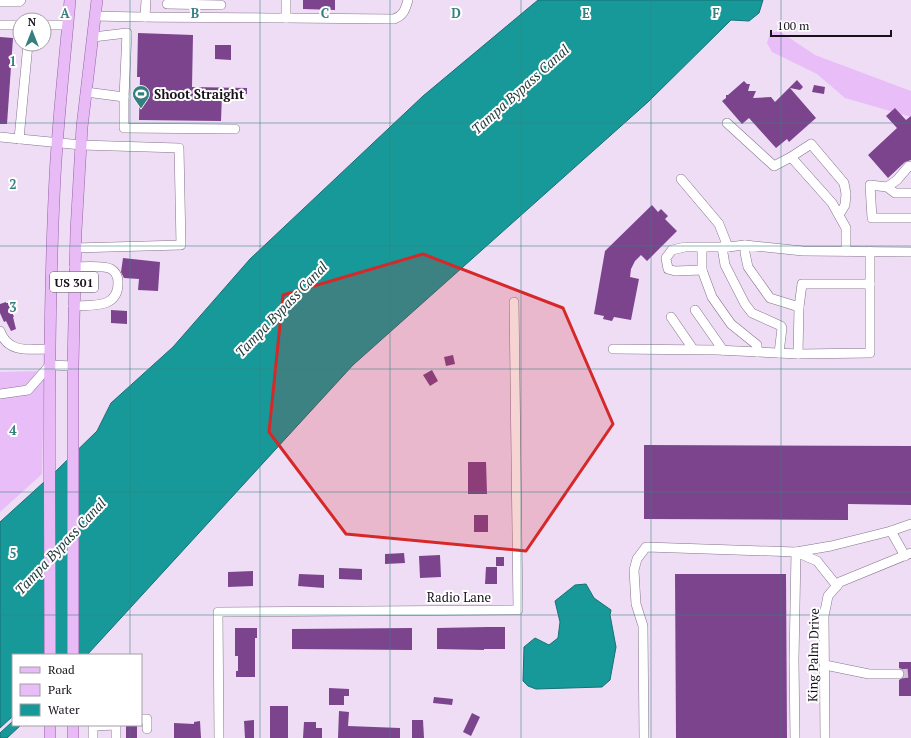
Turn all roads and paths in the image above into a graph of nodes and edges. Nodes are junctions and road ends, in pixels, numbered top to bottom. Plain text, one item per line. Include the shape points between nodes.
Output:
1 (21, 0) edge
2 (70, 0) edge
3 (97, 0) edge
4 (146, 0) edge
5 (286, 0) edge
6 (408, 0) edge
7 (0, 2) edge
8 (167, 2) edge
9 (222, 2) edge
10 (95, 16) junction
11 (221, 16) junction
12 (146, 17) junction
13 (167, 17) junction
14 (286, 18) junction
15 (0, 25) edge
16 (12, 25) edge
17 (52, 25) edge
18 (68, 25) junction
19 (93, 37) junction
20 (27, 52) edge
21 (86, 92) junction
22 (124, 97) junction
23 (727, 123) dead end
24 (235, 129) dead end
25 (0, 137) edge
26 (19, 139) junction
27 (57, 143) junction
28 (81, 145) junction
29 (791, 157) junction
30 (909, 166) dead end
31 (911, 175) edge
32 (681, 179) dead end
33 (896, 180) junction
34 (887, 187) junction
35 (911, 192) edge
36 (839, 215) junction
37 (911, 218) edge
38 (745, 245) junction
39 (702, 247) junction
40 (725, 247) junction
41 (75, 248) junction
42 (846, 251) junction
43 (870, 251) junction
44 (911, 252) edge
45 (74, 267) junction
46 (702, 270) junction
47 (870, 284) junction
48 (514, 302) dead end
49 (73, 306) junction
50 (799, 307) junction
51 (695, 310) dead end
52 (671, 317) dead end
53 (0, 331) edge
54 (50, 349) junction
55 (613, 349) dead end
56 (692, 350) junction
57 (723, 350) junction
58 (757, 352) junction
59 (779, 353) junction
60 (798, 354) junction
61 (50, 366) junction
62 (73, 366) junction
63 (0, 394) edge
64 (911, 524) edge
65 (891, 531) junction
66 (796, 552) junction
67 (908, 554) edge
68 (837, 586) junction
69 (50, 654) edge
70 (73, 654) edge
71 (825, 665) junction
72 (899, 674) tunnel mouth
73 (142, 719) edge
74 (50, 726) edge
75 (73, 726) edge
76 (93, 726) edge
77 (116, 726) edge
78 (147, 729) dead end
79 (50, 738) edge
80 (73, 738) edge
81 (93, 738) edge
82 (116, 738) edge
83 (219, 738) edge
84 (644, 738) edge
85 (794, 738) edge
86 (825, 738) edge

1 - 7 street
2 - 18 main road, US 301
3 - 10 main road, US 301
4 - 12 street
5 - 14 street
6 - 14 street via 401,16 394,19
8 - 9 street
8 - 13 street
9 - 11 street
10 - 12 street
10 - 19 main road, US 301
11 - 13 street
11 - 14 street
12 - 13 street
15 - 16 street
17 - 18 street
18 - 27 main road, US 301
19 - 21 main road, US 301
19 - 22 street via 127,33
20 - 26 street
21 - 22 street
21 - 28 main road, US 301
22 - 24 street via 124,128
23 - 29 street via 774,166
25 - 26 street
26 - 27 street
27 - 28 street
27 - 54 main road, US 301
28 - 41 main road, US 301
28 - 41 street via 179,148 182,245
29 - 36 street via 832,203
29 - 36 street via 811,144 844,183 845,205
30 - 33 street
31 - 33 street
32 - 40 street via 719,224
33 - 34 street
34 - 35 street via 895,193
34 - 37 street via 870,185 872,218
36 - 42 street via 846,228
38 - 40 street
38 - 42 street via 803,251
38 - 50 street via 748,267 770,298
39 - 40 street
39 - 46 street
39 - 46 street via 672,250 666,258 668,269
40 - 59 street via 725,265 745,304 752,313 781,326
41 - 45 main road, US 301
42 - 43 street
43 - 44 street
43 - 47 street
45 - 49 main road, US 301
45 - 49 street via 112,269 117,274 118,283 116,292 109,302 97,306
46 - 58 street via 712,297 731,324 757,345
47 - 50 street via 802,284
47 - 60 street via 870,353
48 - 83 street, Radio Lane via 518,610 218,612
49 - 62 main road, US 301
50 - 60 street
51 - 57 street
52 - 56 street
53 - 54 street via 7,343 16,349
54 - 61 main road, US 301
55 - 56 street
56 - 57 street
57 - 58 street
58 - 59 street
59 - 60 street
61 - 62 street
61 - 63 street via 28,390
61 - 69 main road, US 301
62 - 70 main road, US 301
64 - 65 street
65 - 66 street
65 - 67 street
66 - 68 street via 817,561
66 - 84 street via 646,547 637,559 634,570 636,604 643,626
66 - 85 street
67 - 68 street, King Palm Drive via 840,582
68 - 71 street, King Palm Drive via 828,596 824,616
71 - 72 street via 869,674
71 - 86 street, King Palm Drive
73 - 78 street via 147,719
74 - 79 main road
75 - 80 main road
76 - 81 street
77 - 82 street

